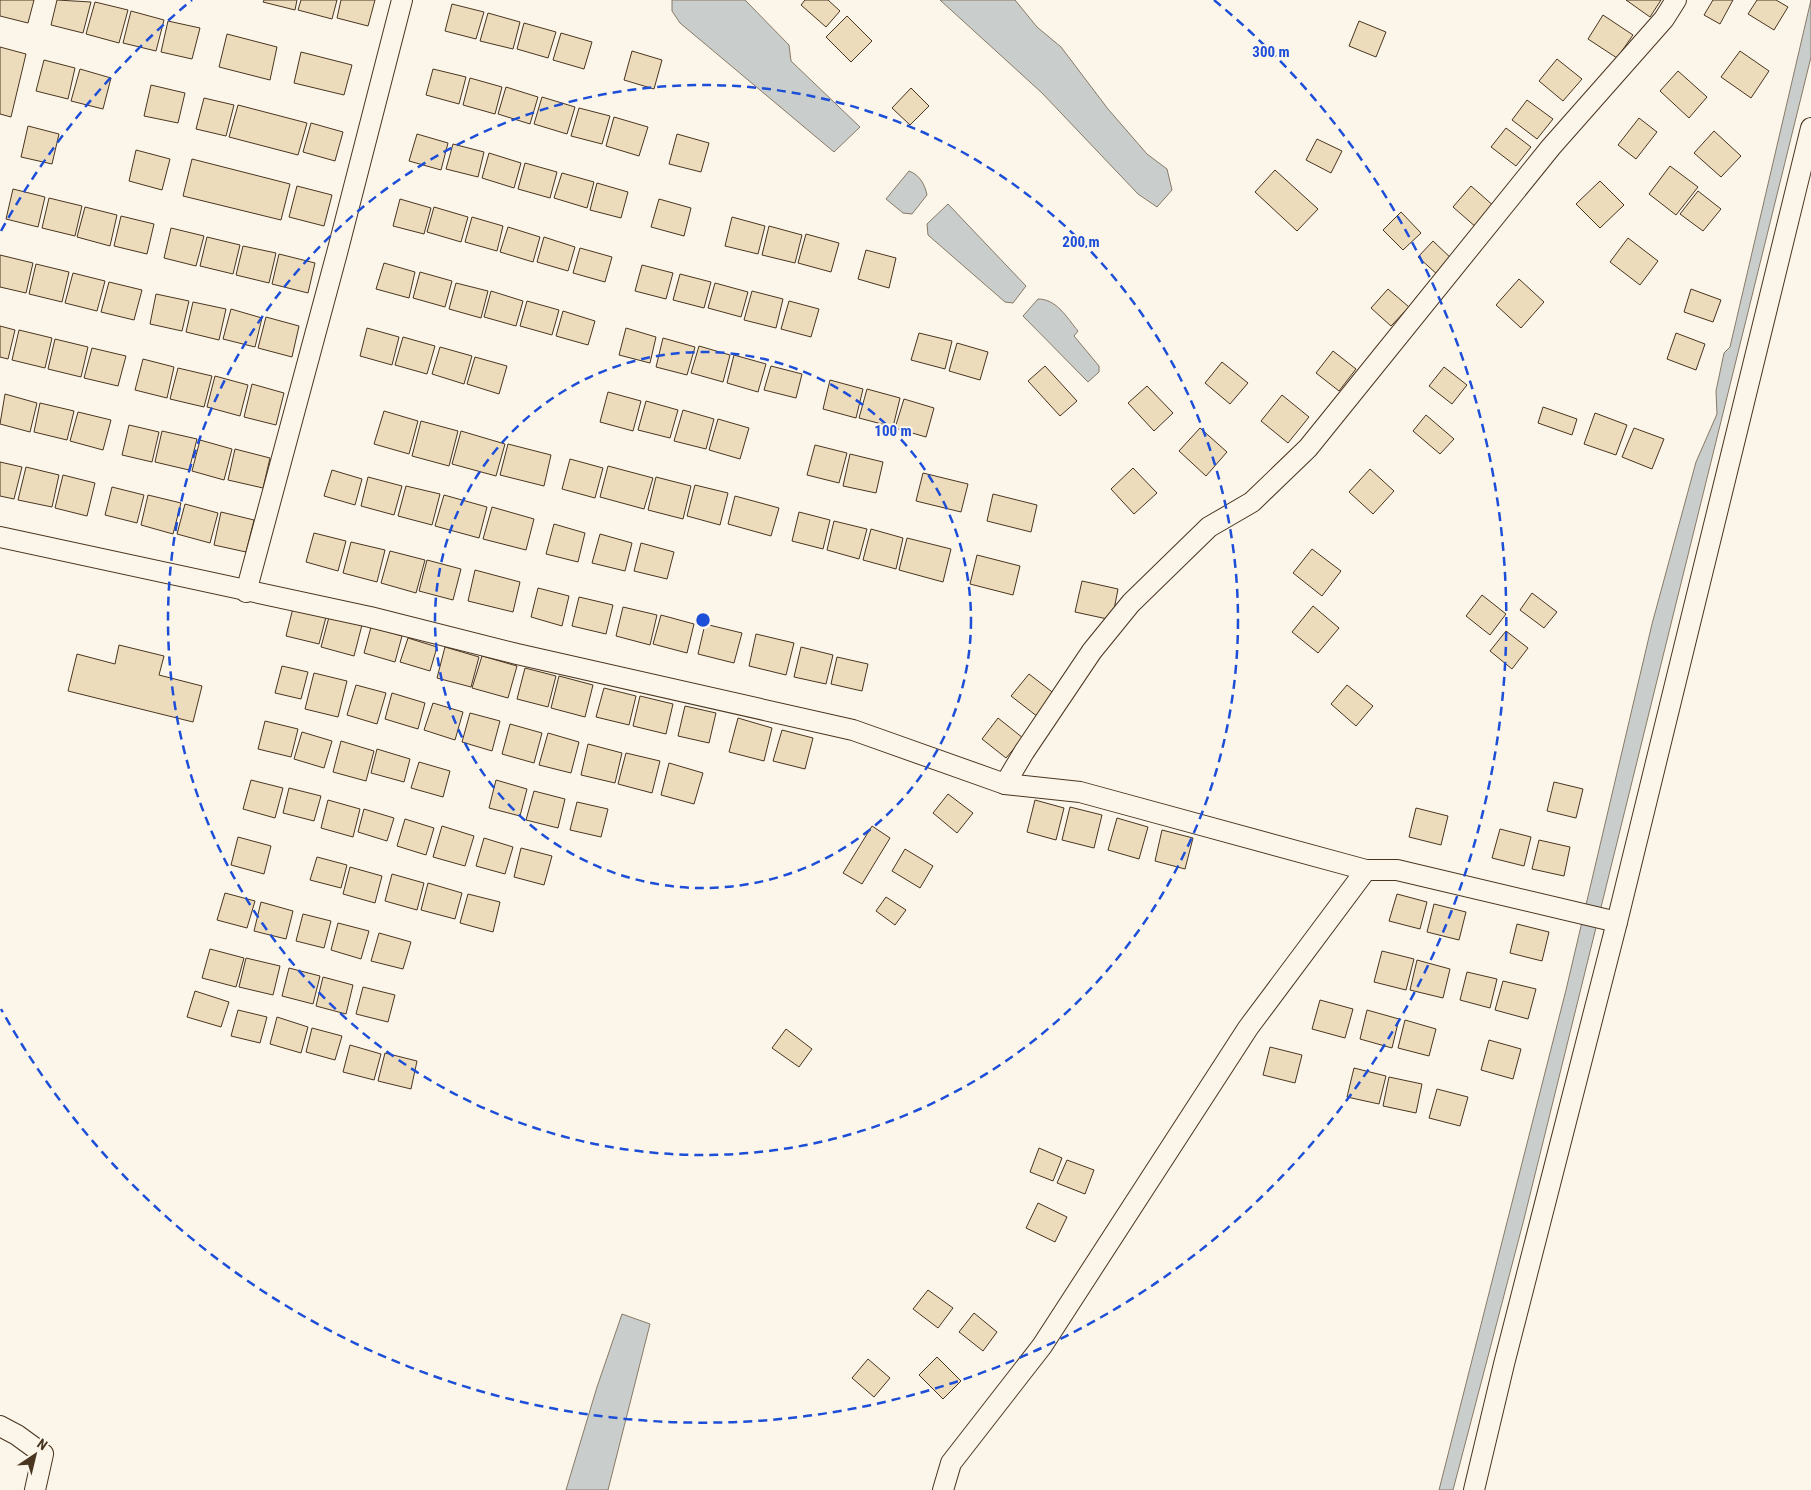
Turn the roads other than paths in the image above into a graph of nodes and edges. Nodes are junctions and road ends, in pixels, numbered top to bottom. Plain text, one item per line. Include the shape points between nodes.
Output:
1 (402, 0) edge
2 (1676, 0) edge
3 (1811, 128) edge
4 (0, 537) edge
5 (246, 592) junction
6 (1006, 784) junction
7 (1366, 870) junction
8 (1611, 920) junction
9 (0, 1426) edge
10 (35, 1490) edge
11 (944, 1490) edge
12 (1474, 1490) edge

1 - 5 street
2 - 6 street via 1664,19 1545,155 1308,448 1252,502 1209,527 1131,603 1092,651
3 - 8 street
4 - 5 street
5 - 6 street via 360,615 853,730
6 - 7 street via 1080,792
7 - 8 street via 1397,870
7 - 11 street via 1248,1028 1042,1346 951,1463
8 - 12 street
9 - 10 street via 43,1454

